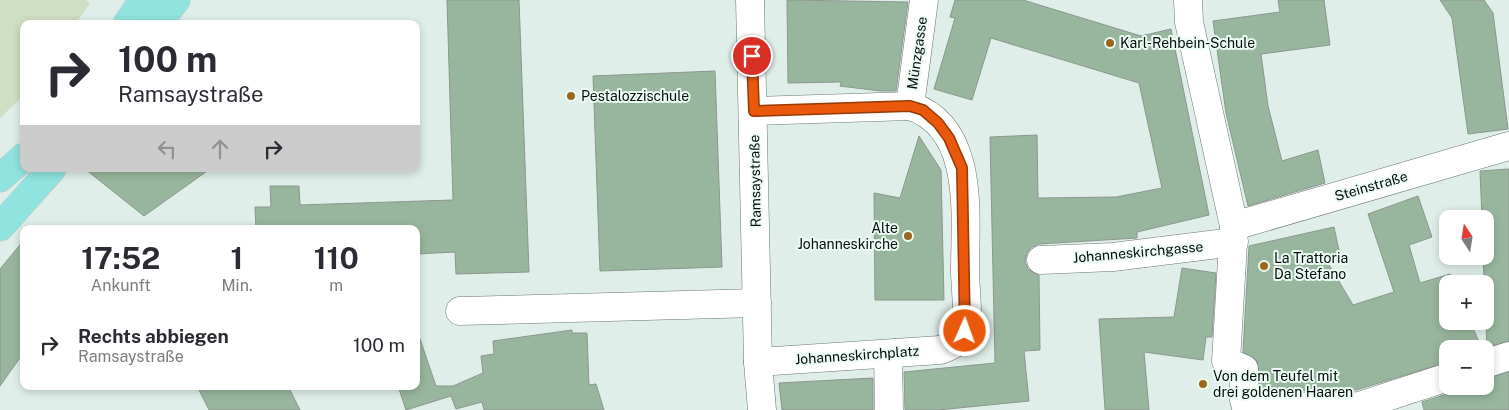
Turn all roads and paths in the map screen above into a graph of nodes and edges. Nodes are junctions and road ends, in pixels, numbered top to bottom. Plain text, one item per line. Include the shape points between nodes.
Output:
1 (143, 0) edge
2 (176, 0) edge
3 (750, 0) edge
4 (924, 0) edge
5 (1188, 0) edge
6 (130, 20) edge
7 (160, 20) edge
8 (910, 106) junction
9 (754, 111) junction
10 (1509, 146) edge
11 (49, 172) edge
12 (0, 227) edge
13 (1234, 234) junction
14 (1041, 260) dead end
15 (757, 303) junction
16 (460, 311) dead end
17 (888, 354) junction
18 (1509, 356) edge
19 (1494, 361) edge
20 (758, 362) junction
21 (1439, 380) edge
22 (1247, 409) edge
23 (762, 410) edge
24 (889, 410) edge

1 - 6 main road
2 - 7 main road
3 - 9 street, Ramsaystraße
4 - 8 street, Münzgasse
5 - 13 street via 1189,22
8 - 9 street, Johanneskirchplatz
8 - 17 street, Johanneskirchplatz via 923,110 938,123 949,138 962,168 965,331 955,345 940,350
9 - 15 street, Ramsaystraße
10 - 13 street, Steinstraße
11 - 12 main road
13 - 14 street, Johanneskirchgasse via 1113,257
13 - 22 street via 1226,361 1244,369
15 - 16 street
15 - 20 street, Ramsaystraße
17 - 20 street, Johanneskirchplatz
17 - 24 street
18 - 19 street
20 - 23 street, Ramsaystraße
21 - 22 street via 1359,406

